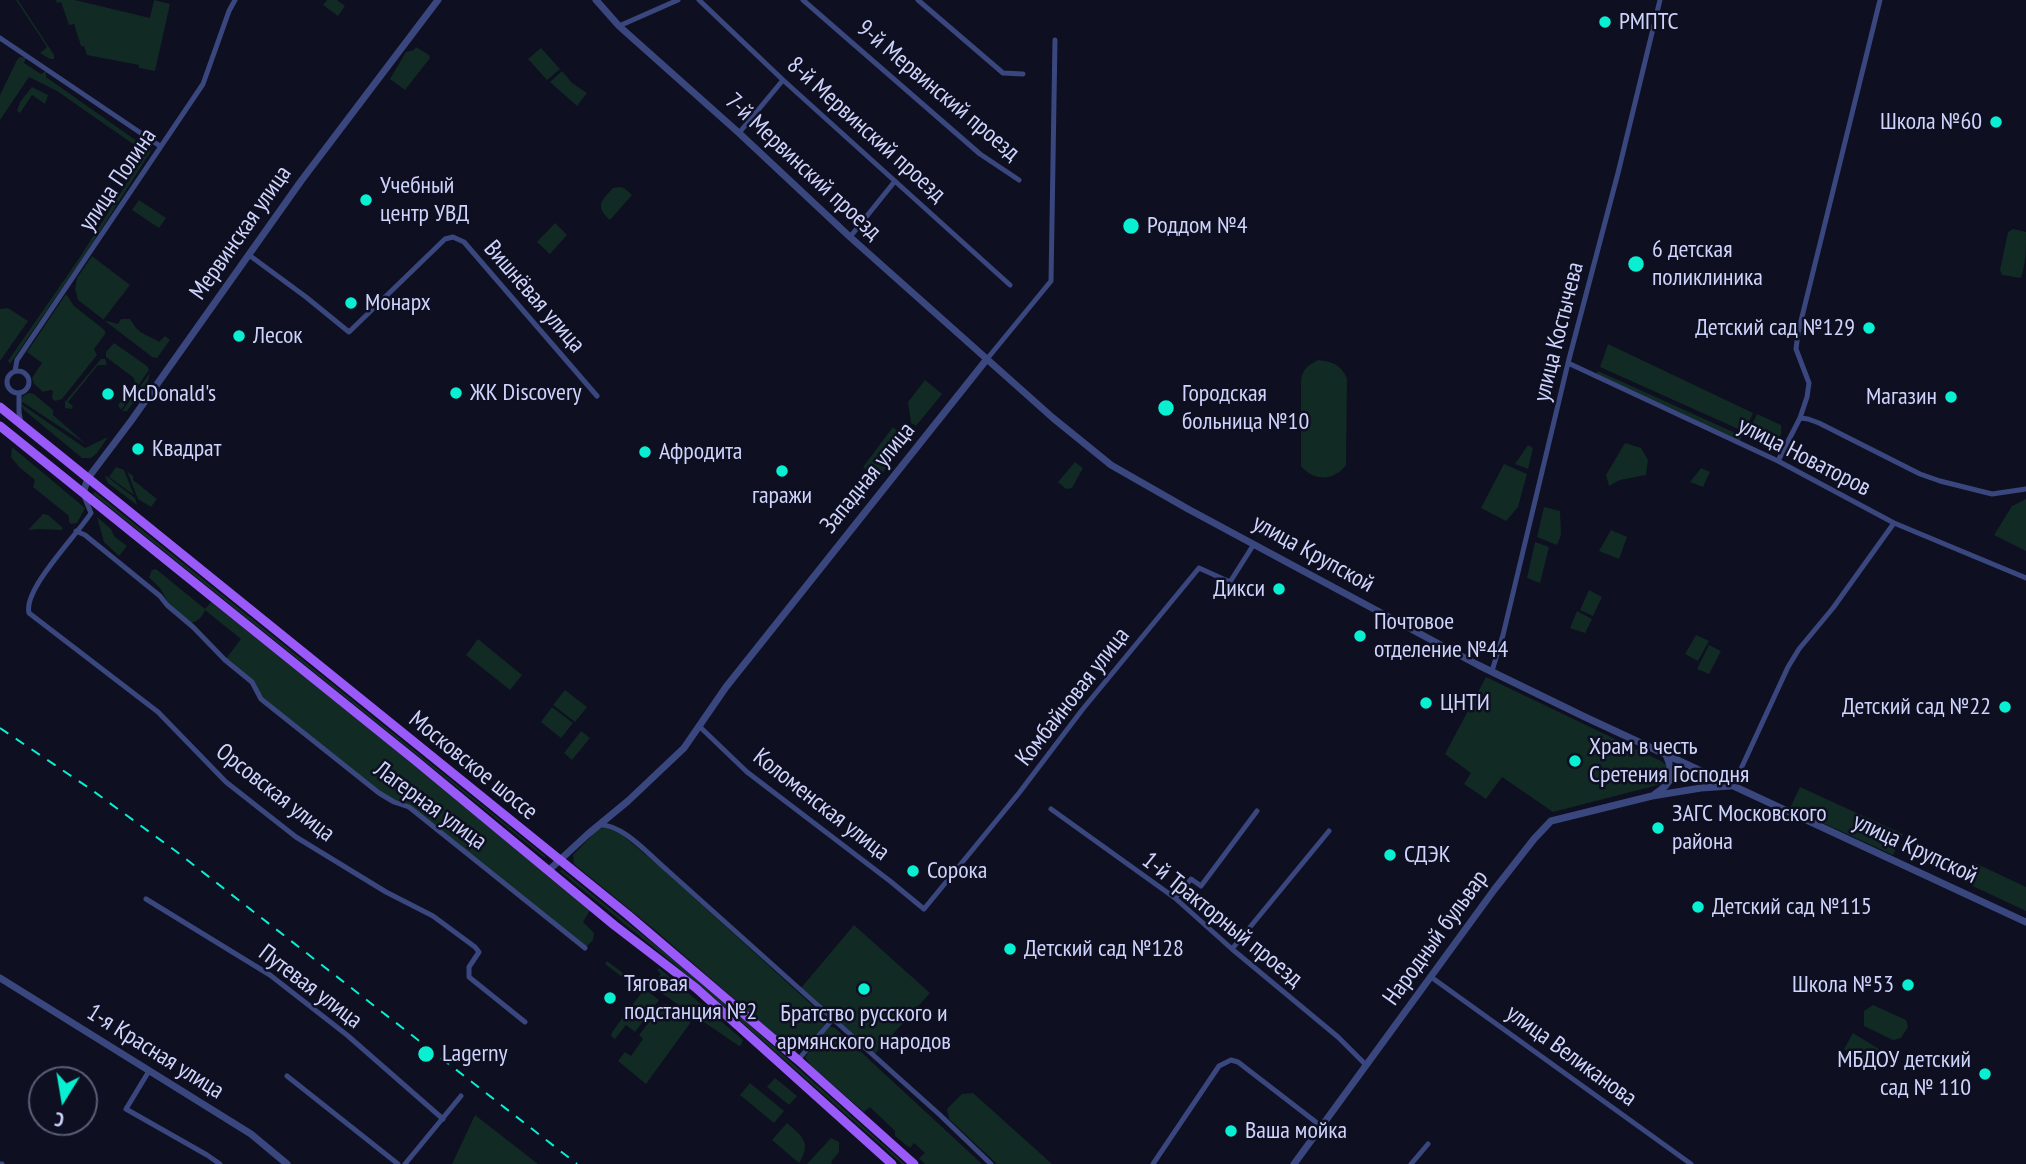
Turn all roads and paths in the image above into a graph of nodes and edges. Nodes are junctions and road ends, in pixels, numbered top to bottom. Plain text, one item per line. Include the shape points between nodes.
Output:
1 (235, 0) edge
2 (438, 0) edge
3 (596, 0) edge
4 (678, 0) edge
5 (699, 0) edge
6 (803, 0) edge
7 (918, 0) edge
8 (1660, 0) edge
9 (1880, 0) edge
10 (619, 26) junction
11 (0, 38) edge
12 (1055, 40) dead end
13 (1023, 74) dead end
14 (783, 80) junction
15 (739, 133) junction
16 (160, 146) junction
17 (1019, 180) dead end
18 (895, 181) junction
19 (850, 237) junction
20 (249, 255) junction
21 (1010, 285) dead end
22 (987, 359) junction
23 (1568, 363) junction
24 (15, 371) junction
25 (3, 382) edge
26 (19, 393) junction
27 (597, 396) dead end
28 (0, 407) edge
29 (1800, 418) junction
30 (21, 424) junction
31 (0, 426) edge
32 (1778, 461) junction
33 (89, 478) junction
34 (2026, 489) edge
35 (83, 494) junction
36 (1894, 523) junction
37 (76, 531) junction
38 (1254, 544) junction
39 (2026, 578) edge
40 (1492, 671) junction
41 (699, 726) junction
42 (1666, 754) junction
43 (1703, 773) junction
44 (1733, 786) junction
45 (1701, 788) junction
46 (1652, 796) junction
47 (1051, 809) dead end
48 (1256, 811) dead end
49 (599, 825) junction
50 (1329, 831) dead end
51 (560, 860) junction
52 (549, 870) junction
53 (1175, 898) junction
54 (146, 899) dead end
55 (924, 909) joint
56 (2026, 922) edge
57 (585, 948) dead end
58 (1232, 949) junction
59 (1431, 977) junction
60 (0, 978) edge
61 (832, 1020) junction
62 (525, 1021) dead end
63 (798, 1059) junction
64 (1366, 1065) junction
65 (149, 1071) junction
66 (287, 1076) dead end
67 (461, 1096) dead end
68 (443, 1119) junction
69 (1321, 1126) junction
70 (1428, 1144) dead end
71 (220, 1164) edge
72 (287, 1164) edge
73 (398, 1164) edge
74 (405, 1164) edge
75 (892, 1164) edge
76 (914, 1164) edge
77 (991, 1164) edge
78 (1153, 1164) edge
79 (1294, 1164) edge
80 (1410, 1164) edge
81 (1691, 1164) edge

1 - 16 street, улица Полина via 203,84
2 - 20 street, Мервинская улица
3 - 10 street, 7-й Мервинский проезд
4 - 10 street
5 - 14 street, 8-й Мервинский проезд
6 - 17 street, 9-й Мервинский проезд via 980,154
7 - 13 street via 1003,73
8 - 23 street, улица Костычева
9 - 29 street via 1798,333 1796,349 1809,383
10 - 15 street, 7-й Мервинский проезд
11 - 16 street
12 - 22 street, Западная улица via 1051,281
14 - 15 street
14 - 18 street, 8-й Мервинский проезд
15 - 19 street, 7-й Мервинский проезд
16 - 24 street, улица Полина via 17,360
18 - 19 street
18 - 21 street, 8-й Мервинский проезд
19 - 22 street, 7-й Мервинский проезд
20 - 27 street, Вишнёвая улица via 349,332 445,239 457,237
20 - 33 street, Мервинская улица
22 - 38 street, улица Крупской via 1111,466
22 - 41 street, Западная улица
23 - 32 street, улица Новаторов
23 - 40 street, улица Костычева
24 - 25 street
24 - 26 street via 29,379 27,389
25 - 26 street
26 - 30 street
28 - 30 main road, Московское шоссе
29 - 32 street
29 - 34 street, улица Новаторов via 1940,481 1992,494
30 - 33 main road, Московское шоссе
31 - 35 main road, Московское шоссе
32 - 36 street, улица Новаторов
33 - 35 street, Мервинская улица
33 - 51 main road, Московское шоссе
35 - 37 street via 91,513
35 - 52 main road, Московское шоссе
36 - 39 street, улица Новаторов
36 - 44 street via 1799,649
37 - 57 street, Лагерная улица via 160,596 252,682 261,699 379,793 409,807
37 - 62 street, Орсовская улица via 30,597 27,609 33,618 158,712 226,782 296,837 433,916 475,947 479,952 469,967 469,977
38 - 40 street, улица Крупской
38 - 55 street, Комбайновая улица via 1230,582 1199,568
40 - 42 street, улица Крупской
41 - 49 street, Западная улица via 675,758
41 - 55 street, Коломенская улица via 747,772
42 - 43 street, улица Крупской
42 - 46 street via 1671,778
43 - 44 street, улица Крупской
43 - 45 street via 1708,779
44 - 45 street, Народный бульвар
44 - 56 street, улица Крупской
45 - 46 street, Народный бульвар
46 - 59 street, Народный бульвар via 1551,821
47 - 53 street, 1-й Тракторный проезд
48 - 53 street via 1201,886 1191,879
49 - 51 street, Западная улица
49 - 61 street via 622,831
50 - 58 street
51 - 52 street, Западная улица
51 - 63 main road, Московское шоссе
52 - 75 main road, Московское шоссе via 696,988
53 - 58 street, 1-й Тракторный проезд
54 - 68 street, Путевая улица via 270,975
58 - 64 street, 1-й Тракторный проезд
59 - 64 street, Народный бульвар
59 - 81 street, улица Великанова
60 - 65 street, 1-я Красная улица
61 - 63 street
61 - 77 street
63 - 76 main road, Московское шоссе
64 - 69 street, Народный бульвар
65 - 71 street via 126,1109
65 - 72 street, 1-я Красная улица via 251,1134
66 - 73 street
67 - 68 street
68 - 74 street
69 - 78 street via 1231,1060 1219,1066
69 - 79 street, Народный бульвар
70 - 80 street

